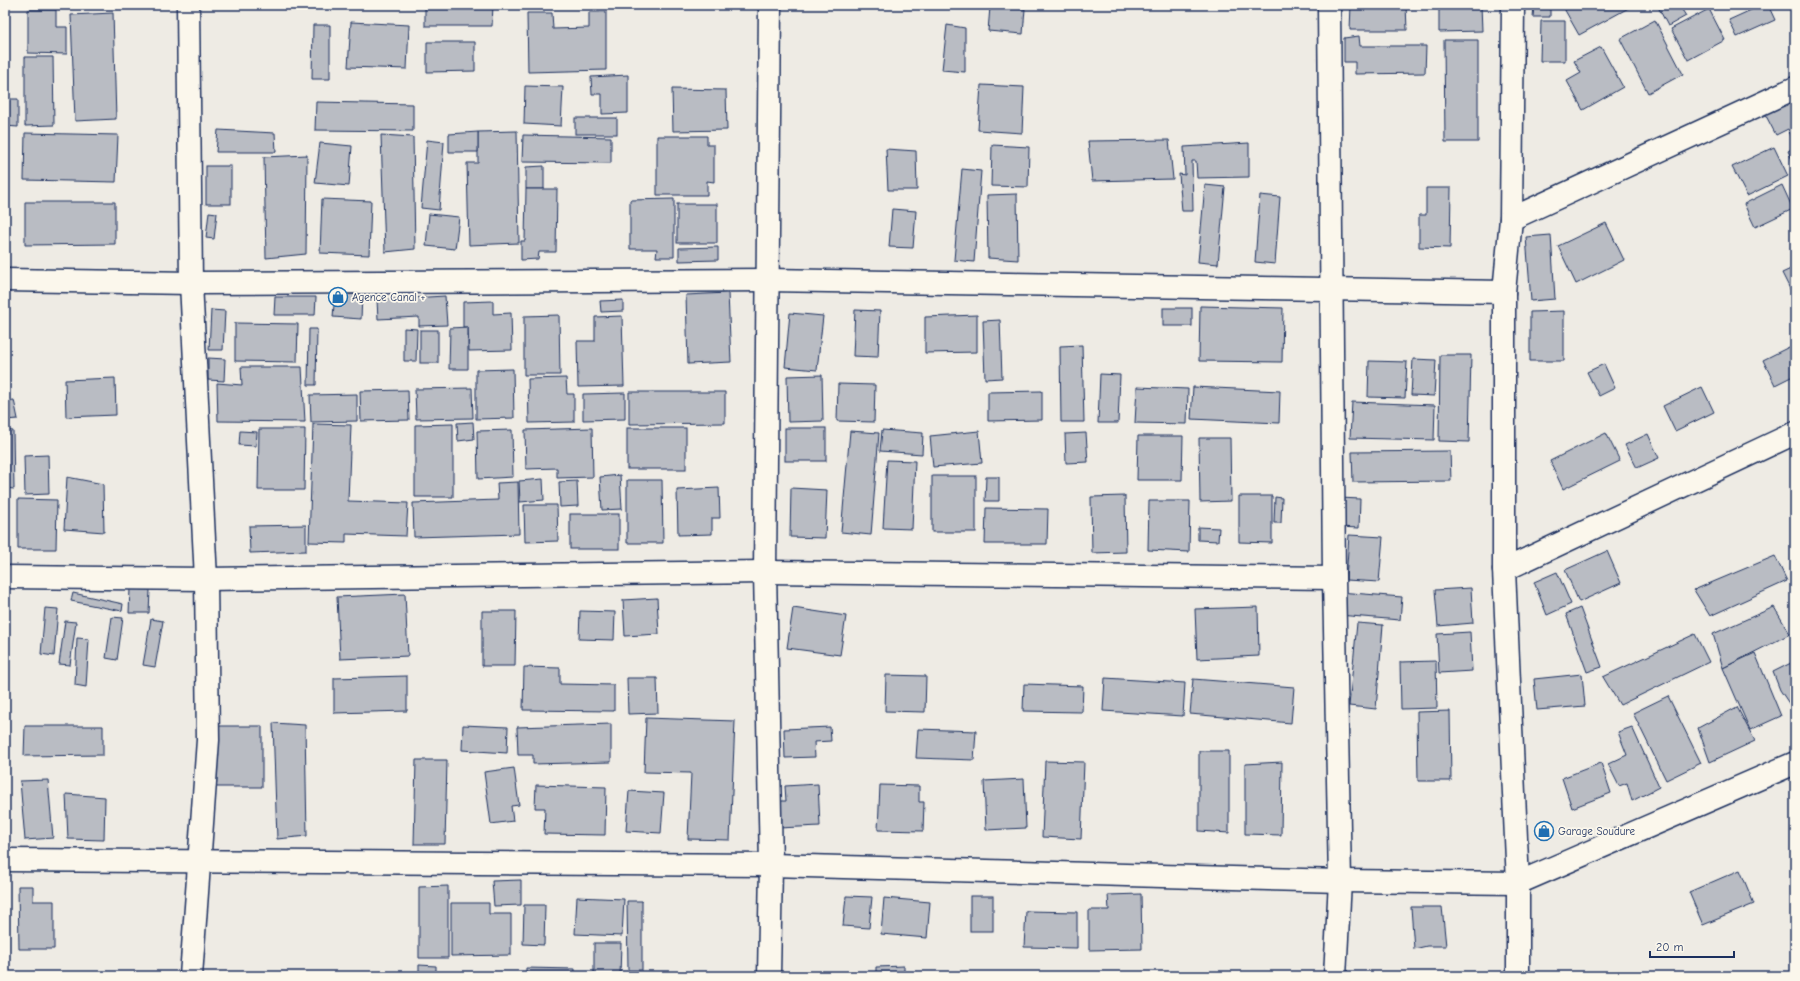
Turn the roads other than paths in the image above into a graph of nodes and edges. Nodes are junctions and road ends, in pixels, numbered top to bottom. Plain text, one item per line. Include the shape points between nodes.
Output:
1 (188, 5) edge
2 (770, 5) edge
3 (1329, 5) edge
4 (1513, 5) edge
5 (1795, 88) edge
6 (1511, 219) junction
7 (5, 280) edge
8 (768, 280) junction
9 (191, 283) junction
10 (1333, 290) junction
11 (1504, 292) junction
12 (1795, 433) edge
13 (1504, 570) junction
14 (765, 572) junction
15 (5, 577) edge
16 (1334, 578) junction
17 (206, 579) junction
18 (1795, 763) edge
19 (5, 860) edge
20 (199, 862) junction
21 (771, 865) junction
22 (1340, 881) junction
23 (1518, 883) junction
24 (191, 976) edge
25 (769, 976) edge
26 (1335, 976) edge
27 (1518, 976) edge

1 - 9 street
2 - 8 street
3 - 10 street
4 - 6 street
5 - 6 street
6 - 11 street
7 - 9 street
8 - 9 street
8 - 10 street
8 - 14 street
9 - 17 street
10 - 11 street
10 - 16 street
11 - 13 street
12 - 13 street
13 - 23 street
14 - 16 street
14 - 17 street
14 - 21 street
15 - 17 street
16 - 22 street
17 - 20 street via 208,740
18 - 23 street
19 - 20 street
20 - 21 street
20 - 24 street
21 - 22 street
21 - 25 street
22 - 23 street
22 - 26 street
23 - 27 street

